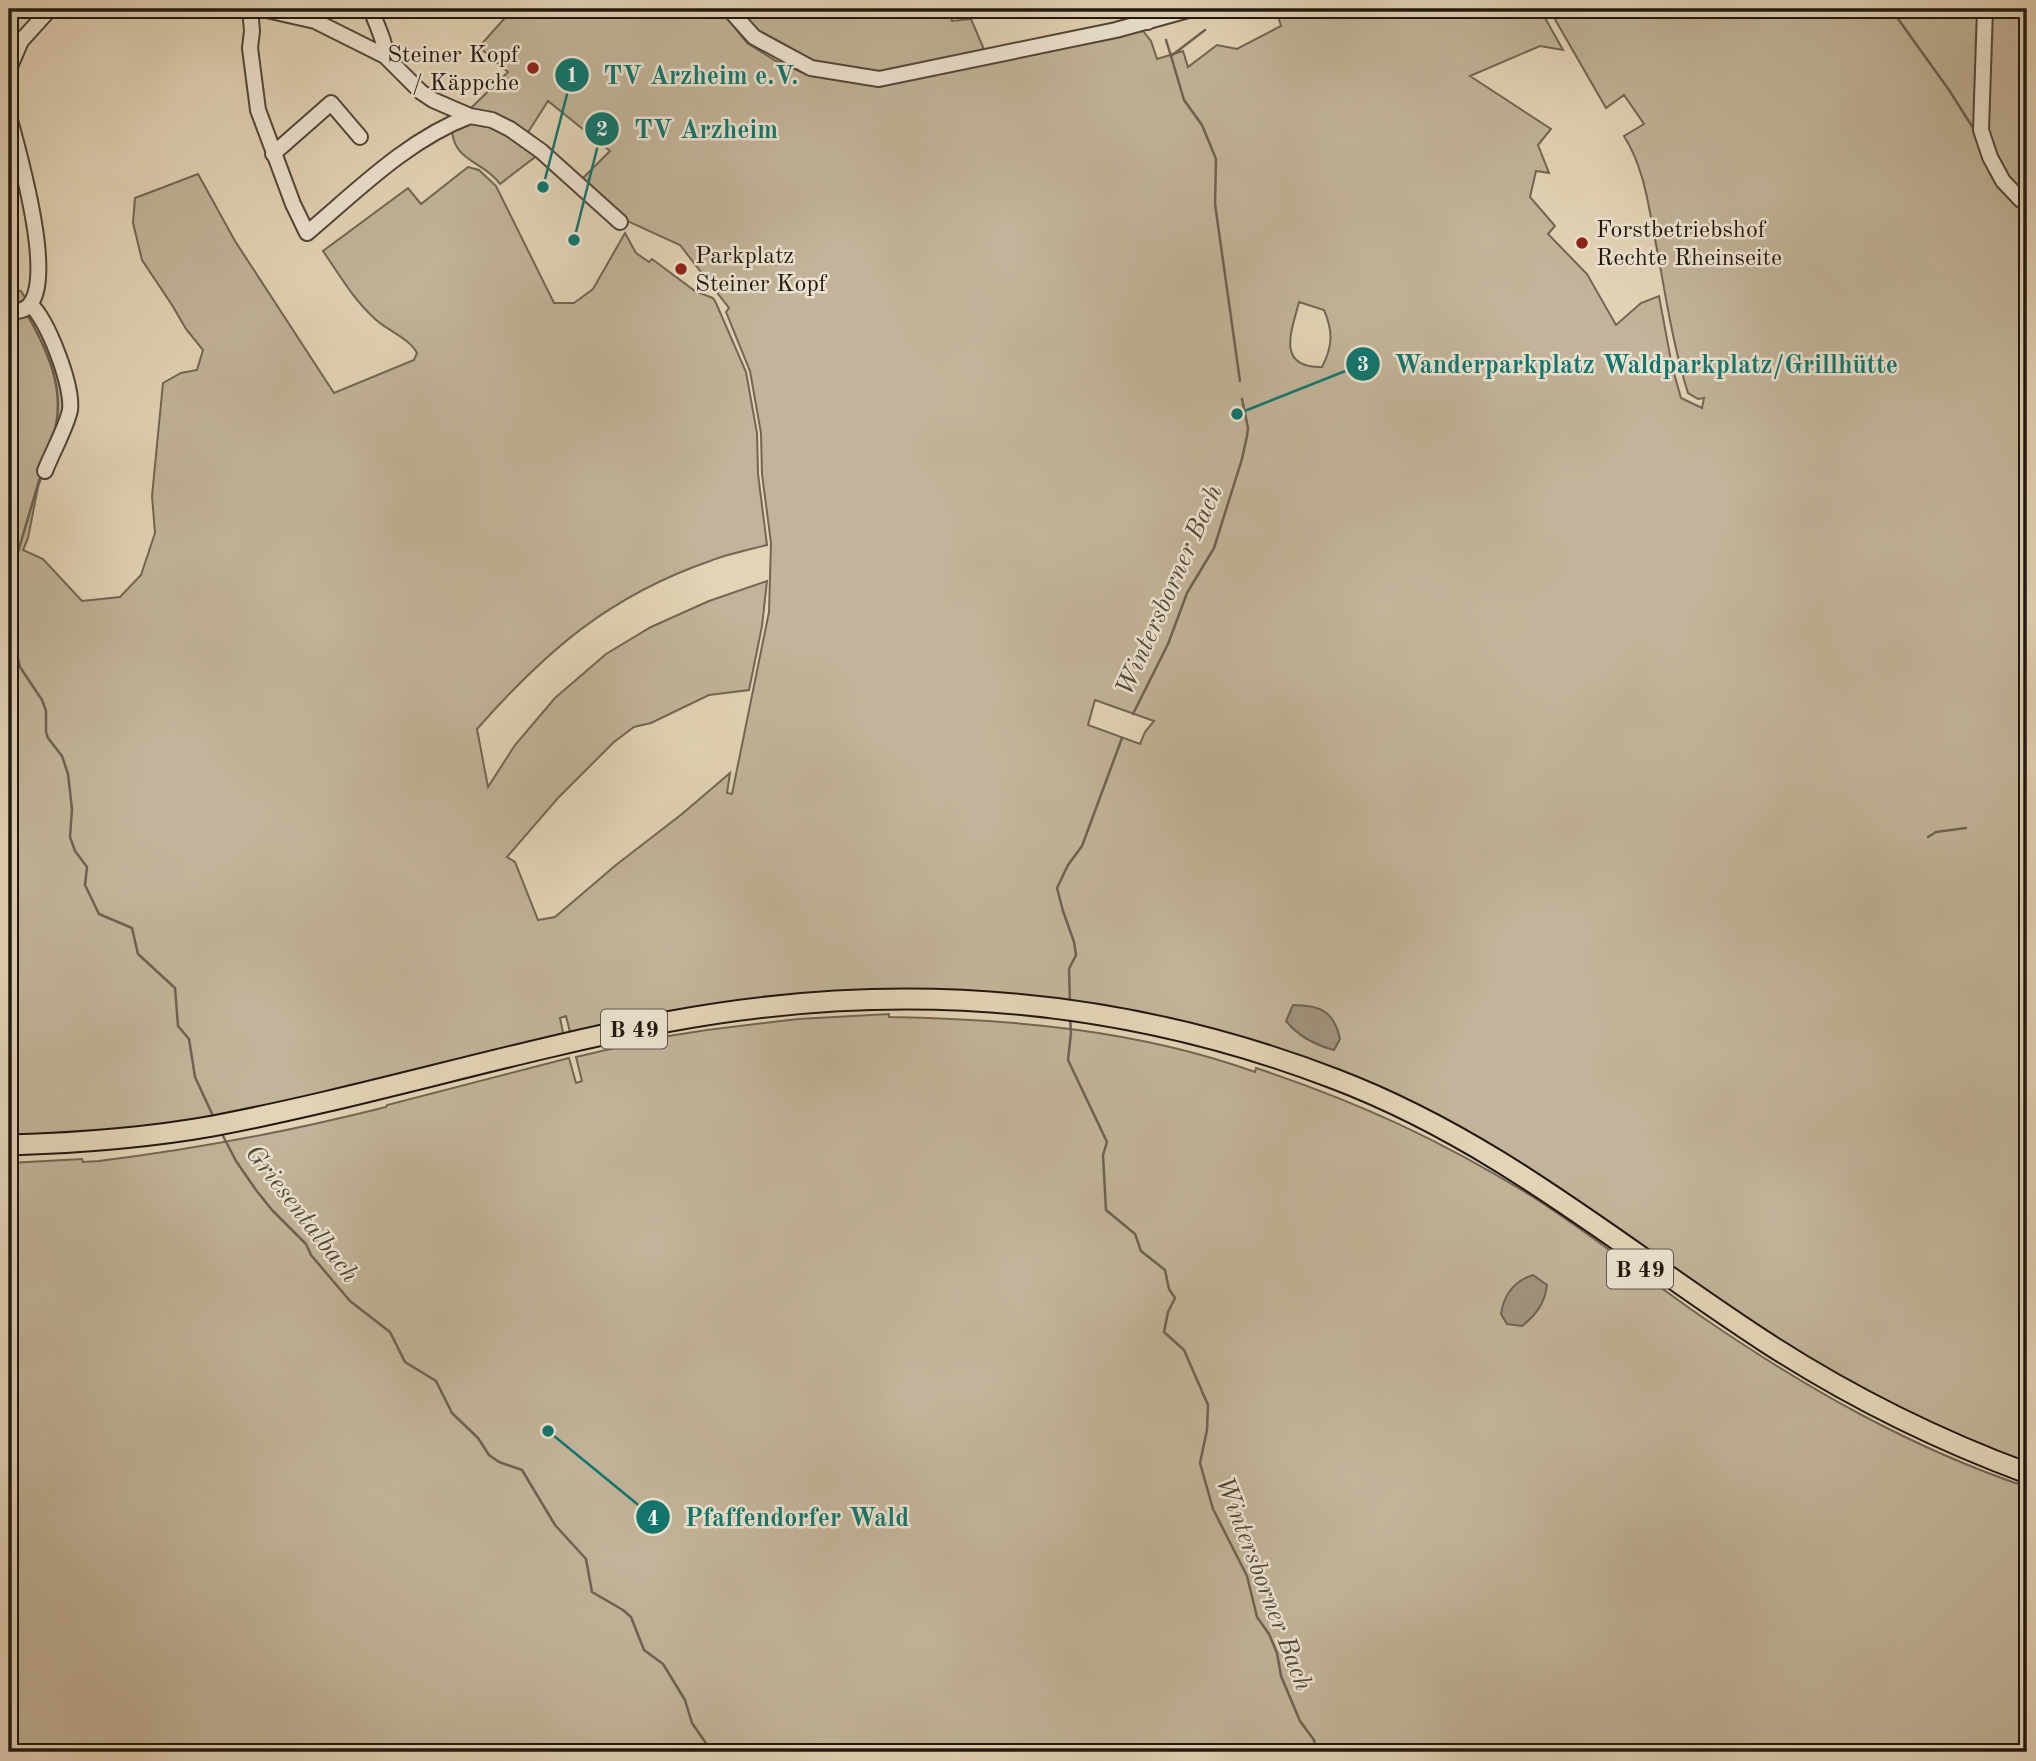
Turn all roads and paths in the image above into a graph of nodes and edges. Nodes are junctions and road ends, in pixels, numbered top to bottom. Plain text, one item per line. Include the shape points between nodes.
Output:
1 (50, 9) edge
2 (250, 9) edge
3 (262, 9) edge
4 (371, 9) edge
5 (729, 9) edge
6 (1127, 9) edge
7 (1192, 9) edge
8 (1985, 9) edge
9 (1148, 22) junction
10 (385, 56) junction
11 (9, 69) edge
12 (9, 116) edge
13 (470, 116) junction
14 (359, 137) dead end
15 (273, 154) junction
16 (2027, 203) edge
17 (620, 222) dead end
18 (30, 304) junction
19 (9, 310) edge
20 (45, 471) dead end
21 (1251, 1055) junction
22 (9, 1145) edge
23 (92, 1147) junction
24 (9, 1157) edge
25 (2027, 1473) edge
26 (2027, 1484) edge

1 - 11 street via 21,41
2 - 15 street via 258,110
3 - 10 street via 315,21
4 - 10 street
5 - 9 street via 754,37 811,68 879,79
6 - 9 street
7 - 9 street
8 - 16 street via 1980,130 2003,181
10 - 13 street via 424,94
12 - 18 street via 37,239 37,282
13 - 15 street via 407,149 307,233
13 - 17 street via 492,120 528,141
14 - 15 street via 331,103
18 - 19 street
18 - 20 street via 53,342 69,395 70,410
21 - 23 highway, B 49 via 1110,1027 899,1003 669,1033 211,1138
21 - 25 highway, B 49 via 1340,1080 1467,1142 1553,1194 1762,1340 1828,1380 1908,1423
21 - 26 highway, B 49 via 1376,1108 1461,1151 1538,1198 1746,1343 1845,1404 1941,1451
22 - 23 highway, B 49
23 - 24 highway, B 49

